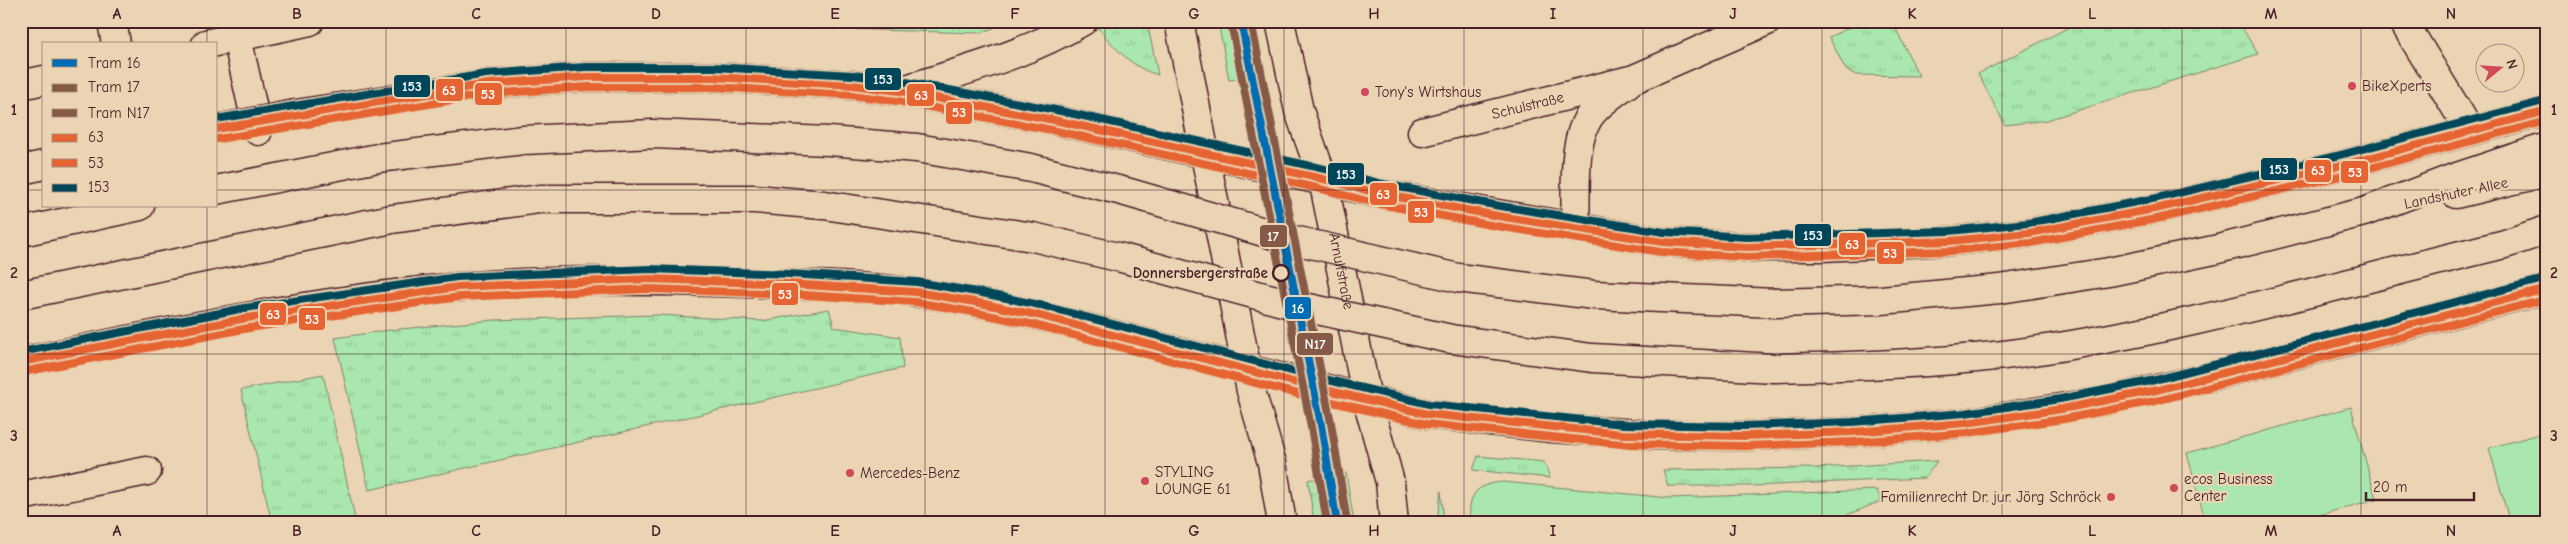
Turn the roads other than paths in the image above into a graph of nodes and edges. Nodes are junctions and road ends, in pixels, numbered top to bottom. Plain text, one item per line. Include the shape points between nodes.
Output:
1 (112, 21) edge
2 (310, 21) edge
3 (1083, 21) edge
4 (1179, 21) edge
5 (1280, 21) edge
6 (1767, 21) edge
7 (2404, 21) edge
8 (237, 38) junction
9 (116, 42) edge
10 (216, 42) edge
11 (1634, 79) junction
12 (42, 80) edge
13 (21, 85) edge
14 (899, 91) junction
15 (2547, 111) edge
16 (218, 129) edge
17 (258, 131) dead end
18 (1422, 132) dead end
19 (2470, 132) junction
20 (2547, 147) edge
21 (1206, 154) junction
22 (42, 165) edge
23 (21, 170) edge
24 (2547, 172) edge
25 (1323, 179) junction
26 (218, 190) edge
27 (131, 208) edge
28 (2364, 212) junction
29 (1575, 228) junction
30 (2547, 230) edge
31 (21, 232) edge
32 (2547, 238) edge
33 (2505, 244) junction
34 (2547, 289) edge
35 (21, 295) edge
36 (21, 362) edge
37 (1247, 369) junction
38 (1367, 399) junction
39 (147, 471) dead end
40 (21, 496) edge
41 (1282, 523) edge
42 (1394, 523) edge

1 - 9 main road
2 - 8 main road
3 - 14 main road via 1024,52
4 - 21 main road
5 - 25 main road, Arnulfstraße via 1299,111
6 - 11 main road, Schulstraße
7 - 19 main road
8 - 10 main road
8 - 17 main road
11 - 18 main road, Schulstraße
11 - 29 main road, Schulstraße via 1589,117 1579,142
12 - 13 main road
14 - 16 main road, bridge via 712,77 587,77 488,84
14 - 21 main road via 1054,120
15 - 19 main road
19 - 29 main road via 2159,208 2029,233 1950,241 1746,247 1663,242
20 - 28 main road
21 - 25 main road
21 - 37 main road
22 - 23 main road
24 - 28 main road, Landshuter Allee
25 - 29 main road via 1398,197
25 - 38 main road, Arnulfstraße
26 - 28 main road, bridge via 378,158 523,140 652,134 829,141 917,148 1031,168 1281,237 1458,278 1594,295 1775,303 1881,300 2000,289 2109,272 2214,250
27 - 31 main road
30 - 33 main road
32 - 33 main road
33 - 35 main road, bridge via 2122,336 2014,353 1883,366 1774,368 1592,358 1451,339 1290,304 1033,237 824,205 756,199 530,201 392,219
34 - 38 main road via 2157,390 2062,409 1966,423 1793,434 1622,434 1427,414
36 - 37 main road via 179,330 458,287 649,279 916,292 1037,315
37 - 38 main road
37 - 41 main road via 1272,463
38 - 42 main road, Arnulfstraße via 1390,482
39 - 40 main road

